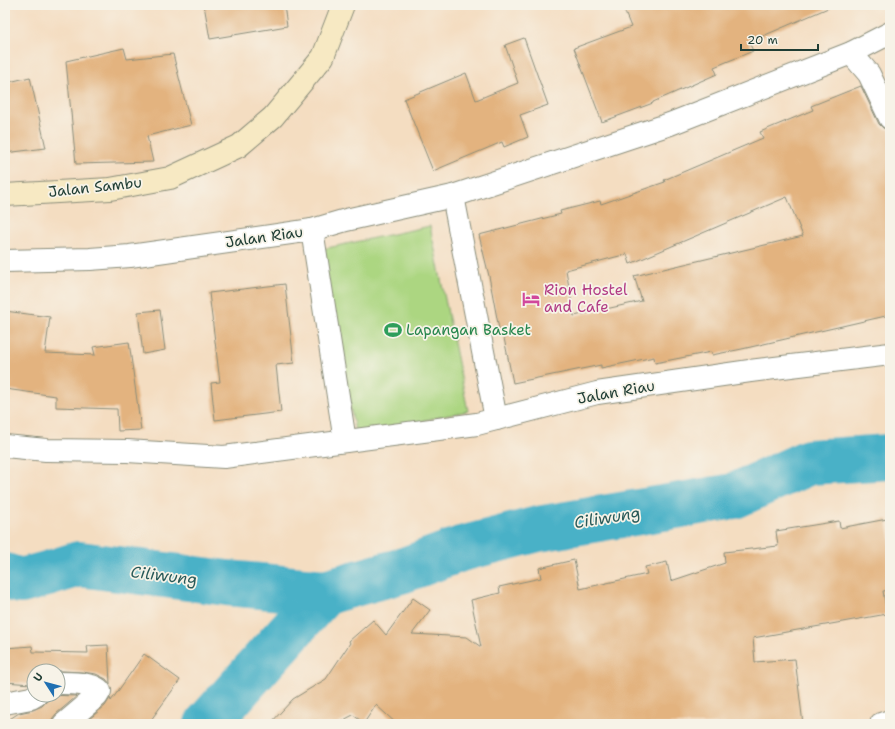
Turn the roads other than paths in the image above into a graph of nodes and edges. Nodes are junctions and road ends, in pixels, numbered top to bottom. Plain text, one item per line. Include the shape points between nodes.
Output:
1 (343, 5) edge
2 (890, 33) edge
3 (851, 53) junction
4 (890, 118) edge
5 (5, 195) edge
6 (453, 196) junction
7 (312, 230) junction
8 (5, 261) edge
9 (890, 354) edge
10 (496, 419) junction
11 (345, 440) junction
12 (5, 446) edge
13 (66, 683) edge
14 (26, 699) edge
15 (5, 703) edge
16 (890, 721) edge
17 (64, 724) edge
18 (881, 724) edge

1 - 5 street, Jalan Sambu via 322,57 273,117 239,146 170,178 110,189
2 - 3 street
3 - 4 street via 869,74
3 - 6 street via 670,124
6 - 7 street
6 - 10 street
7 - 8 street, Jalan Riau via 130,256 90,260
7 - 11 street, Jalan Riau
9 - 10 street, Jalan Riau via 597,393
10 - 11 street, Jalan Riau via 472,425
11 - 12 street, Jalan Riau via 224,457
13 - 17 street via 93,685 100,691
14 - 15 street
16 - 18 street

